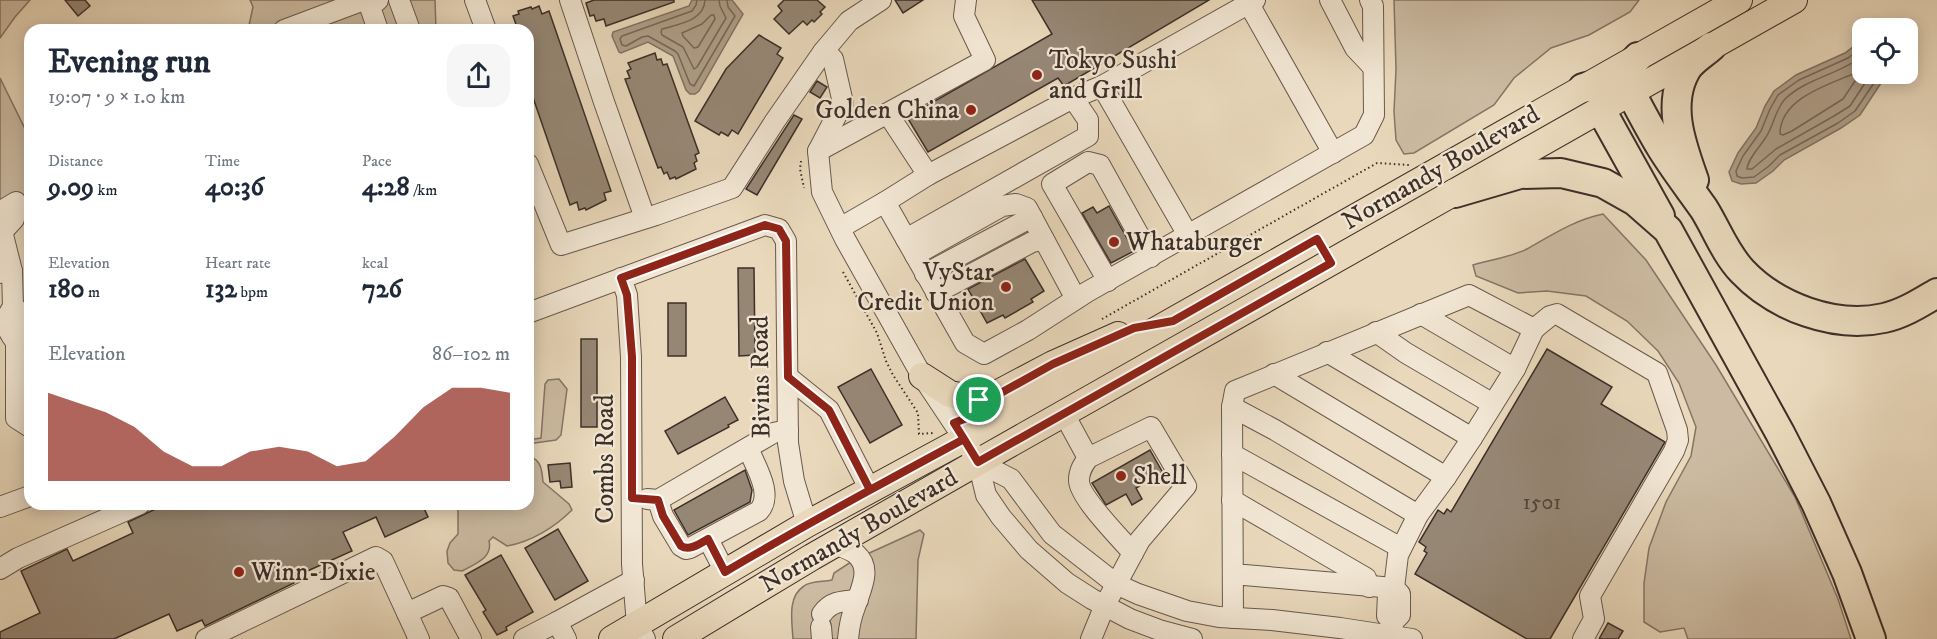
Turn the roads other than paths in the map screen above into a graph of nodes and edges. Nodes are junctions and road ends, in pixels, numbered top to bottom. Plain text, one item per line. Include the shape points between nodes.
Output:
1 (364, 0) edge
2 (378, 0) edge
3 (399, 0) edge
4 (475, 0) edge
5 (570, 0) edge
6 (881, 0) edge
7 (966, 0) edge
8 (1330, 0) edge
9 (1370, 0) edge
10 (1739, 0) edge
11 (1794, 0) edge
12 (1252, 2) edge
13 (300, 24) edge
14 (376, 24) edge
15 (408, 24) edge
16 (484, 24) edge
17 (1711, 47) junction
18 (823, 52) junction
19 (1638, 57) junction
20 (1373, 67) junction
21 (1102, 86) junction
22 (1583, 88) junction
23 (1623, 89) junction
24 (1073, 98) junction
25 (1601, 110) junction
26 (888, 114) junction
27 (1333, 153) junction
28 (810, 155) junction
29 (928, 175) junction
30 (534, 179) edge
31 (1455, 193) junction
32 (23, 199) edge
33 (885, 202) junction
34 (1704, 210) junction
35 (645, 218) junction
36 (1, 224) edge
37 (1035, 224) junction
38 (840, 228) junction
39 (1668, 230) junction
40 (1188, 235) junction
41 (1317, 239) junction
42 (1151, 257) junction
43 (1331, 263) junction
44 (924, 271) junction
45 (6, 272) edge
46 (621, 278) junction
47 (1108, 281) junction
48 (1937, 293) edge
49 (1076, 299) junction
50 (534, 311) edge
51 (1421, 314) junction
52 (1173, 321) junction
53 (1534, 329) junction
54 (1376, 332) junction
55 (1327, 352) junction
56 (1515, 369) junction
57 (1274, 374) junction
58 (922, 376) junction
59 (788, 377) junction
60 (1493, 404) junction
61 (1232, 407) junction
62 (1064, 414) junction
63 (24, 423) edge
64 (788, 430) junction
65 (959, 431) junction
66 (1472, 438) junction
67 (748, 448) junction
68 (1232, 454) junction
69 (1088, 458) junction
70 (978, 462) junction
71 (1446, 477) junction
72 (870, 490) junction
73 (24, 498) edge
74 (632, 498) junction
75 (658, 500) junction
76 (1232, 500) junction
77 (0, 507) edge
78 (127, 510) edge
79 (1418, 515) junction
80 (807, 524) junction
81 (708, 539) junction
82 (834, 544) junction
83 (1401, 548) junction
84 (1133, 553) junction
85 (0, 569) edge
86 (725, 572) junction
87 (1233, 574) junction
88 (634, 580) junction
89 (1116, 584) junction
90 (1369, 587) junction
91 (1394, 588) junction
92 (858, 600) junction
93 (1105, 605) junction
94 (407, 613) junction
95 (1233, 618) junction
96 (822, 627) edge
97 (562, 631) edge
98 (641, 632) edge
99 (1397, 634) edge
100 (206, 639) edge
101 (419, 639) edge
102 (471, 639) edge
103 (524, 639) edge
104 (612, 639) edge
105 (676, 639) edge
106 (848, 639) edge
107 (1091, 639) edge
108 (1192, 639) edge
109 (1583, 639) edge
110 (1871, 639) edge

1 - 13 street
2 - 14 street via 370,7
3 - 15 street
4 - 16 street
5 - 35 street
6 - 18 street via 849,21
7 - 26 street via 964,16 985,60
8 - 20 street via 1355,48
9 - 20 street
10 - 19 main road, Normandy Boulevard
11 - 17 main road
12 - 21 street
12 - 27 street
17 - 23 main road
17 - 34 highway via 1687,68 1676,110 1679,134
18 - 28 street via 833,59 843,103
18 - 35 street via 732,188
19 - 22 main road, Normandy Boulevard
19 - 23 highway
20 - 27 street via 1374,115 1364,135
21 - 24 street
21 - 40 street
22 - 23 highway via 1603,83
22 - 41 main road, Normandy Boulevard
23 - 25 highway via 1606,95
23 - 34 highway
24 - 29 street
24 - 44 street via 1088,120 1088,136
25 - 31 main road, Normandy Boulevard
25 - 39 highway
26 - 28 street
26 - 29 street
27 - 40 street
28 - 38 street
29 - 33 street
30 - 35 street via 561,245
31 - 39 highway via 1520,174 1561,173 1603,183 1635,201
31 - 43 main road, Normandy Boulevard
32 - 36 street via 14,219
33 - 38 street
33 - 44 street
34 - 48 highway via 1743,272 1763,290 1802,310 1829,318 1871,320 1901,313
36 - 45 street
37 - 44 street
37 - 44 street via 1032,242
37 - 49 street
38 - 58 street
39 - 110 highway via 1816,503
40 - 42 street
41 - 43 main road
41 - 52 main road, Normandy Boulevard
42 - 47 street
42 - 47 street via 1100,165 1088,162 1052,184
43 - 62 main road, Normandy Boulevard
44 - 49 street via 965,343 984,354
45 - 63 street via 13,307 19,311 16,418
46 - 50 street
46 - 59 street, Bivins Road via 765,225 779,229 786,241
46 - 74 street, Combs Road via 627,295 632,357
47 - 49 street
51 - 53 street via 1469,295
51 - 54 street
51 - 56 street
52 - 58 main road via 1134,328 987,399 950,394
52 - 65 main road, Normandy Boulevard
53 - 56 street
53 - 109 street via 1557,314 1657,373 1677,430 1674,451 1590,596 1593,619
54 - 55 street
54 - 60 street
55 - 57 street
55 - 66 street
56 - 60 street
57 - 61 street via 1234,391
57 - 71 street
58 - 65 street
59 - 64 street, Bivins Road
59 - 72 street via 829,410
60 - 66 street
61 - 68 street
61 - 79 street
62 - 69 street
62 - 70 main road, Normandy Boulevard
64 - 67 street via 773,433
64 - 80 street, Bivins Road via 794,481
65 - 70 street
65 - 72 main road, Normandy Boulevard
66 - 71 street
67 - 75 street
67 - 81 street via 765,492 765,504
68 - 76 street
68 - 83 street
69 - 84 street via 1078,483 1088,501
69 - 84 street via 1151,427 1186,486
70 - 82 main road, Normandy Boulevard
70 - 89 street via 1011,479 1052,534
70 - 93 street via 986,495 1029,550 1066,583
71 - 79 street
72 - 80 main road, Normandy Boulevard
73 - 77 street
74 - 75 street
74 - 88 street, Combs Road
75 - 81 street via 681,546 690,548
76 - 87 street
76 - 90 street via 1366,578
78 - 85 street
79 - 83 street
80 - 86 main road, Normandy Boulevard
81 - 86 street
82 - 92 street via 856,554 863,565 865,576
82 - 105 main road, Normandy Boulevard
83 - 91 street
84 - 89 street
86 - 98 main road, Normandy Boulevard
87 - 90 street
87 - 95 street
88 - 97 street
88 - 98 street, Combs Road
89 - 93 street
89 - 95 street via 1187,611
90 - 91 street
91 - 99 street via 1400,594
92 - 96 street via 828,606
92 - 106 street
93 - 107 street
93 - 108 street via 1130,619
94 - 100 street via 383,561 376,557
94 - 101 street
94 - 102 street via 443,596 449,598
95 - 99 street
97 - 103 street
98 - 104 main road, Normandy Boulevard

